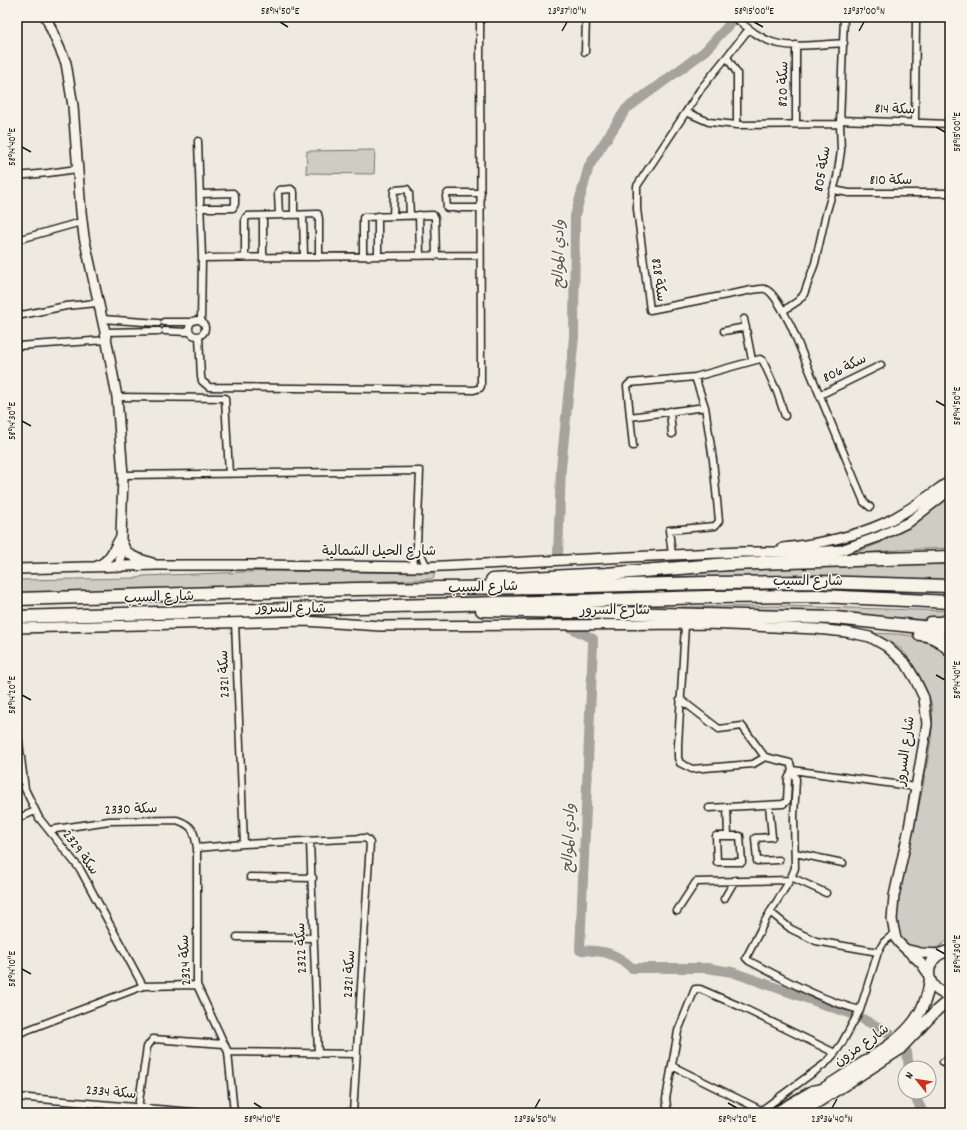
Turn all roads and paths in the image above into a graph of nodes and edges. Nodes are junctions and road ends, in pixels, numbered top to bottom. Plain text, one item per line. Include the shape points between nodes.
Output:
1 (46, 17) edge
2 (480, 17) edge
3 (586, 17) edge
4 (734, 17) edge
5 (844, 17) edge
6 (916, 17) edge
7 (749, 29) junction
8 (844, 43) junction
9 (796, 45) junction
10 (586, 52) dead end
11 (727, 57) junction
12 (686, 112) junction
13 (840, 122) junction
14 (915, 122) junction
15 (796, 124) junction
16 (950, 124) edge
17 (737, 125) junction
18 (198, 141) dead end
19 (77, 168) junction
20 (17, 176) edge
21 (834, 190) junction
22 (481, 193) junction
23 (949, 193) edge
24 (200, 194) junction
25 (200, 208) junction
26 (480, 208) junction
27 (279, 215) junction
28 (294, 215) junction
29 (303, 215) junction
30 (410, 215) junction
31 (419, 215) junction
32 (263, 216) junction
33 (378, 216) junction
34 (393, 216) junction
35 (81, 222) junction
36 (17, 240) edge
37 (480, 255) junction
38 (363, 256) junction
39 (378, 256) junction
40 (420, 256) junction
41 (436, 256) junction
42 (245, 257) junction
43 (263, 257) junction
44 (304, 257) junction
45 (319, 257) junction
46 (202, 258) junction
47 (97, 303) junction
48 (783, 311) junction
49 (17, 316) edge
50 (744, 318) dead end
51 (102, 319) junction
52 (201, 320) junction
53 (190, 322) junction
54 (746, 327) junction
55 (724, 331) dead end
56 (189, 332) junction
57 (106, 336) junction
58 (199, 336) junction
59 (17, 346) edge
60 (752, 360) junction
61 (881, 364) dead end
62 (695, 377) junction
63 (820, 396) junction
64 (117, 397) junction
65 (705, 407) junction
66 (670, 411) junction
67 (785, 416) dead end
68 (630, 417) junction
69 (672, 434) dead end
70 (633, 446) dead end
71 (230, 474) junction
72 (123, 475) junction
73 (950, 481) edge
74 (950, 490) edge
75 (870, 507) dead end
76 (900, 515) junction
77 (898, 528) junction
78 (120, 537) junction
79 (417, 546) junction
80 (742, 552) junction
81 (950, 553) edge
82 (672, 555) junction
83 (950, 557) edge
84 (889, 559) junction
85 (902, 559) junction
86 (157, 565) junction
87 (950, 565) edge
88 (120, 567) junction
89 (412, 567) junction
90 (427, 567) junction
91 (92, 568) junction
92 (17, 569) edge
93 (950, 586) edge
94 (355, 590) junction
95 (17, 599) edge
96 (950, 602) edge
97 (411, 605) junction
98 (17, 618) edge
99 (834, 618) junction
100 (950, 619) edge
101 (235, 622) junction
102 (878, 622) junction
103 (685, 624) junction
104 (17, 628) edge
105 (950, 630) edge
106 (950, 650) edge
107 (680, 699) junction
108 (17, 727) edge
109 (765, 757) junction
110 (19, 762) edge
111 (792, 770) junction
112 (916, 787) junction
113 (769, 805) junction
114 (727, 807) junction
115 (709, 808) dead end
116 (35, 811) junction
117 (17, 819) edge
118 (49, 830) junction
119 (728, 836) junction
120 (310, 841) junction
121 (244, 844) junction
122 (197, 848) junction
123 (795, 853) junction
124 (779, 860) dead end
125 (843, 863) dead end
126 (250, 877) dead end
127 (313, 878) junction
128 (791, 878) junction
129 (735, 880) junction
130 (826, 893) dead end
131 (724, 899) dead end
132 (677, 911) dead end
133 (770, 912) junction
134 (895, 933) junction
135 (237, 937) dead end
136 (314, 938) junction
137 (950, 944) edge
138 (905, 949) junction
139 (878, 952) junction
140 (944, 952) edge
141 (930, 977) junction
142 (197, 985) junction
143 (143, 986) junction
144 (950, 995) edge
145 (950, 1000) edge
146 (860, 1010) junction
147 (17, 1034) edge
148 (224, 1044) junction
149 (228, 1052) junction
150 (835, 1053) junction
151 (318, 1054) junction
152 (357, 1054) junction
153 (944, 1062) dead end
154 (672, 1066) junction
155 (950, 1066) edge
156 (826, 1087) junction
157 (17, 1097) edge
158 (138, 1108) junction
159 (764, 1112) edge
160 (204, 1113) edge
161 (234, 1113) edge
162 (353, 1113) edge
163 (668, 1113) edge
164 (771, 1113) edge
165 (784, 1113) edge
166 (801, 1113) edge

1 - 19 street via 66,63 73,106
2 - 22 street
3 - 10 street
4 - 7 street
5 - 8 street, سكة 805
6 - 14 street
7 - 9 street via 768,41
7 - 11 street
8 - 9 street
8 - 13 street, سكة 805
9 - 15 street, سكة 820
11 - 12 street
11 - 17 street via 737,73
12 - 17 street via 709,122
12 - 48 street, سكة 828 via 637,186 637,209 650,310 763,289 772,294
13 - 14 street, سكة 814
13 - 15 street
13 - 21 street, سكة 805 via 840,151
14 - 16 street, سكة 814
15 - 17 street
18 - 24 street
19 - 20 street
19 - 35 street
21 - 23 street, سكة 810 via 849,193
21 - 48 street, سكة 805 via 804,294
22 - 26 street
22 - 26 street via 448,193 446,196 447,208
24 - 25 street
24 - 25 street via 233,193 235,204 233,208
25 - 46 street
26 - 37 street
27 - 28 street
27 - 28 street via 278,193 279,190 286,189 294,192
27 - 32 street
28 - 29 street
29 - 44 street
29 - 45 street via 318,214
30 - 31 street
30 - 34 street
30 - 34 street via 407,189 394,191
31 - 40 street
31 - 41 street via 435,216
32 - 42 street via 248,216 245,219
32 - 43 street
33 - 34 street
33 - 38 street via 363,218
33 - 39 street
35 - 36 street
35 - 47 street
37 - 41 street
37 - 58 street via 481,386 476,390 210,386 202,381 201,377
38 - 39 street
38 - 45 street
39 - 40 street
40 - 41 street
42 - 43 street
42 - 46 street
43 - 44 street
44 - 45 street
46 - 52 street
47 - 49 street via 66,306
47 - 51 street
48 - 63 street, سكة 828
50 - 54 street
51 - 53 street
51 - 57 street
52 - 53 street
52 - 58 street via 205,328
53 - 56 street
54 - 55 street
54 - 60 street
56 - 57 street via 162,331
56 - 58 street
57 - 59 street
57 - 64 street
60 - 62 street
60 - 67 street via 763,361
61 - 63 street, سكة 806
62 - 65 street
62 - 68 street via 628,384
63 - 75 street, سكة 828 via 864,502
64 - 71 street via 225,398
64 - 72 street
65 - 66 street
65 - 82 street via 719,521 715,526 669,530
66 - 68 street
66 - 69 street
68 - 70 street
71 - 72 street
71 - 79 street via 420,471
72 - 78 street
73 - 76 street, شارع الحيل الشمالية
74 - 77 street, شارع الحيل الشمالية
76 - 77 street via 901,522
76 - 80 street, شارع الحيل الشمالية via 842,538
77 - 80 street, شارع الحيل الشمالية via 841,550
78 - 86 street via 126,552 131,556
78 - 88 street
78 - 91 street via 106,562
79 - 89 street
79 - 90 street
80 - 82 street, شارع الحيل الشمالية
81 - 84 highway via 907,554
82 - 90 street, شارع الحيل الشمالية
83 - 85 highway
84 - 85 highway
84 - 94 highway via 729,564 606,574 390,584
85 - 87 highway via 944,562
86 - 88 street, شارع الحيل الشمالية
86 - 89 street, شارع الحيل الشمالية
88 - 91 street, شارع الحيل الشمالية
89 - 90 street, شارع الحيل الشمالية
91 - 92 street, شارع الحيل الشمالية
93 - 94 highway, شارع السيب via 816,582
94 - 95 highway, شارع السيب
96 - 97 highway, شارع السيب via 804,596
97 - 98 highway, شارع السيب
97 - 99 highway via 492,611
99 - 102 highway
99 - 106 highway via 856,625 929,635 943,642
100 - 102 highway via 943,623
101 - 103 street, شارع السرور via 304,621 381,626
101 - 104 street, شارع السرور
101 - 121 street, سكة 2321
102 - 105 highway
103 - 107 street
103 - 112 street, شارع السرور via 846,632 870,637 886,646 906,664 924,698 928,724
107 - 109 street via 720,729 742,726
107 - 109 street via 678,758 685,767 692,769 753,764
108 - 110 street, سكة 2329
109 - 111 street via 790,763
110 - 116 street, سكة 2329 via 25,789
111 - 112 street
111 - 113 street via 788,779 787,801
111 - 123 street via 796,780
112 - 134 street, شارع السرور via 894,896 892,920
113 - 114 street
113 - 124 street via 772,837 755,838 757,861
114 - 115 street
114 - 119 street
116 - 117 street
116 - 118 street, سكة 2329
118 - 122 street, سكة 2330 via 109,821 177,820 188,824 195,833
118 - 143 street, سكة 2329 via 80,869
119 - 119 street via 716,836 717,862 742,862 740,836
120 - 121 street
120 - 127 street, سكة 2322
120 - 152 street, سكة 2321 via 365,838 370,843
121 - 122 street
122 - 142 street, سكة 2324
123 - 125 street
123 - 128 street via 795,868
126 - 127 street
127 - 136 street, سكة 2322
128 - 129 street
128 - 130 street
128 - 133 street
129 - 131 street
129 - 132 street via 696,882
133 - 139 street via 791,929 816,941
133 - 146 street via 746,958 793,984
134 - 138 street, شارع السرور
134 - 139 street via 884,942
135 - 136 street
136 - 151 street, سكة 2322
137 - 140 main road
138 - 140 street via 921,953
138 - 141 street, شارع السرور via 921,963
139 - 146 street
140 - 141 main road, شارع مزون via 932,963
141 - 144 main road via 937,990
141 - 156 main road, شارع مزون via 928,993 922,1007 905,1032 889,1046
142 - 143 street
142 - 148 street, سكة 2324
143 - 147 street
145 - 166 main road, شارع مزون via 899,1050
146 - 150 street
148 - 149 street, سكة 2324
148 - 158 street via 151,1040 147,1046
149 - 151 street
149 - 161 street, سكة 2324
150 - 154 street via 697,988 678,1031
150 - 159 street
151 - 152 street
152 - 162 street, سكة 2321
153 - 155 street
154 - 159 street
154 - 163 street via 666,1099
156 - 164 street via 812,1089
156 - 165 main road, شارع مزون
157 - 158 street, سكة 2334
158 - 160 street, سكة 2334

